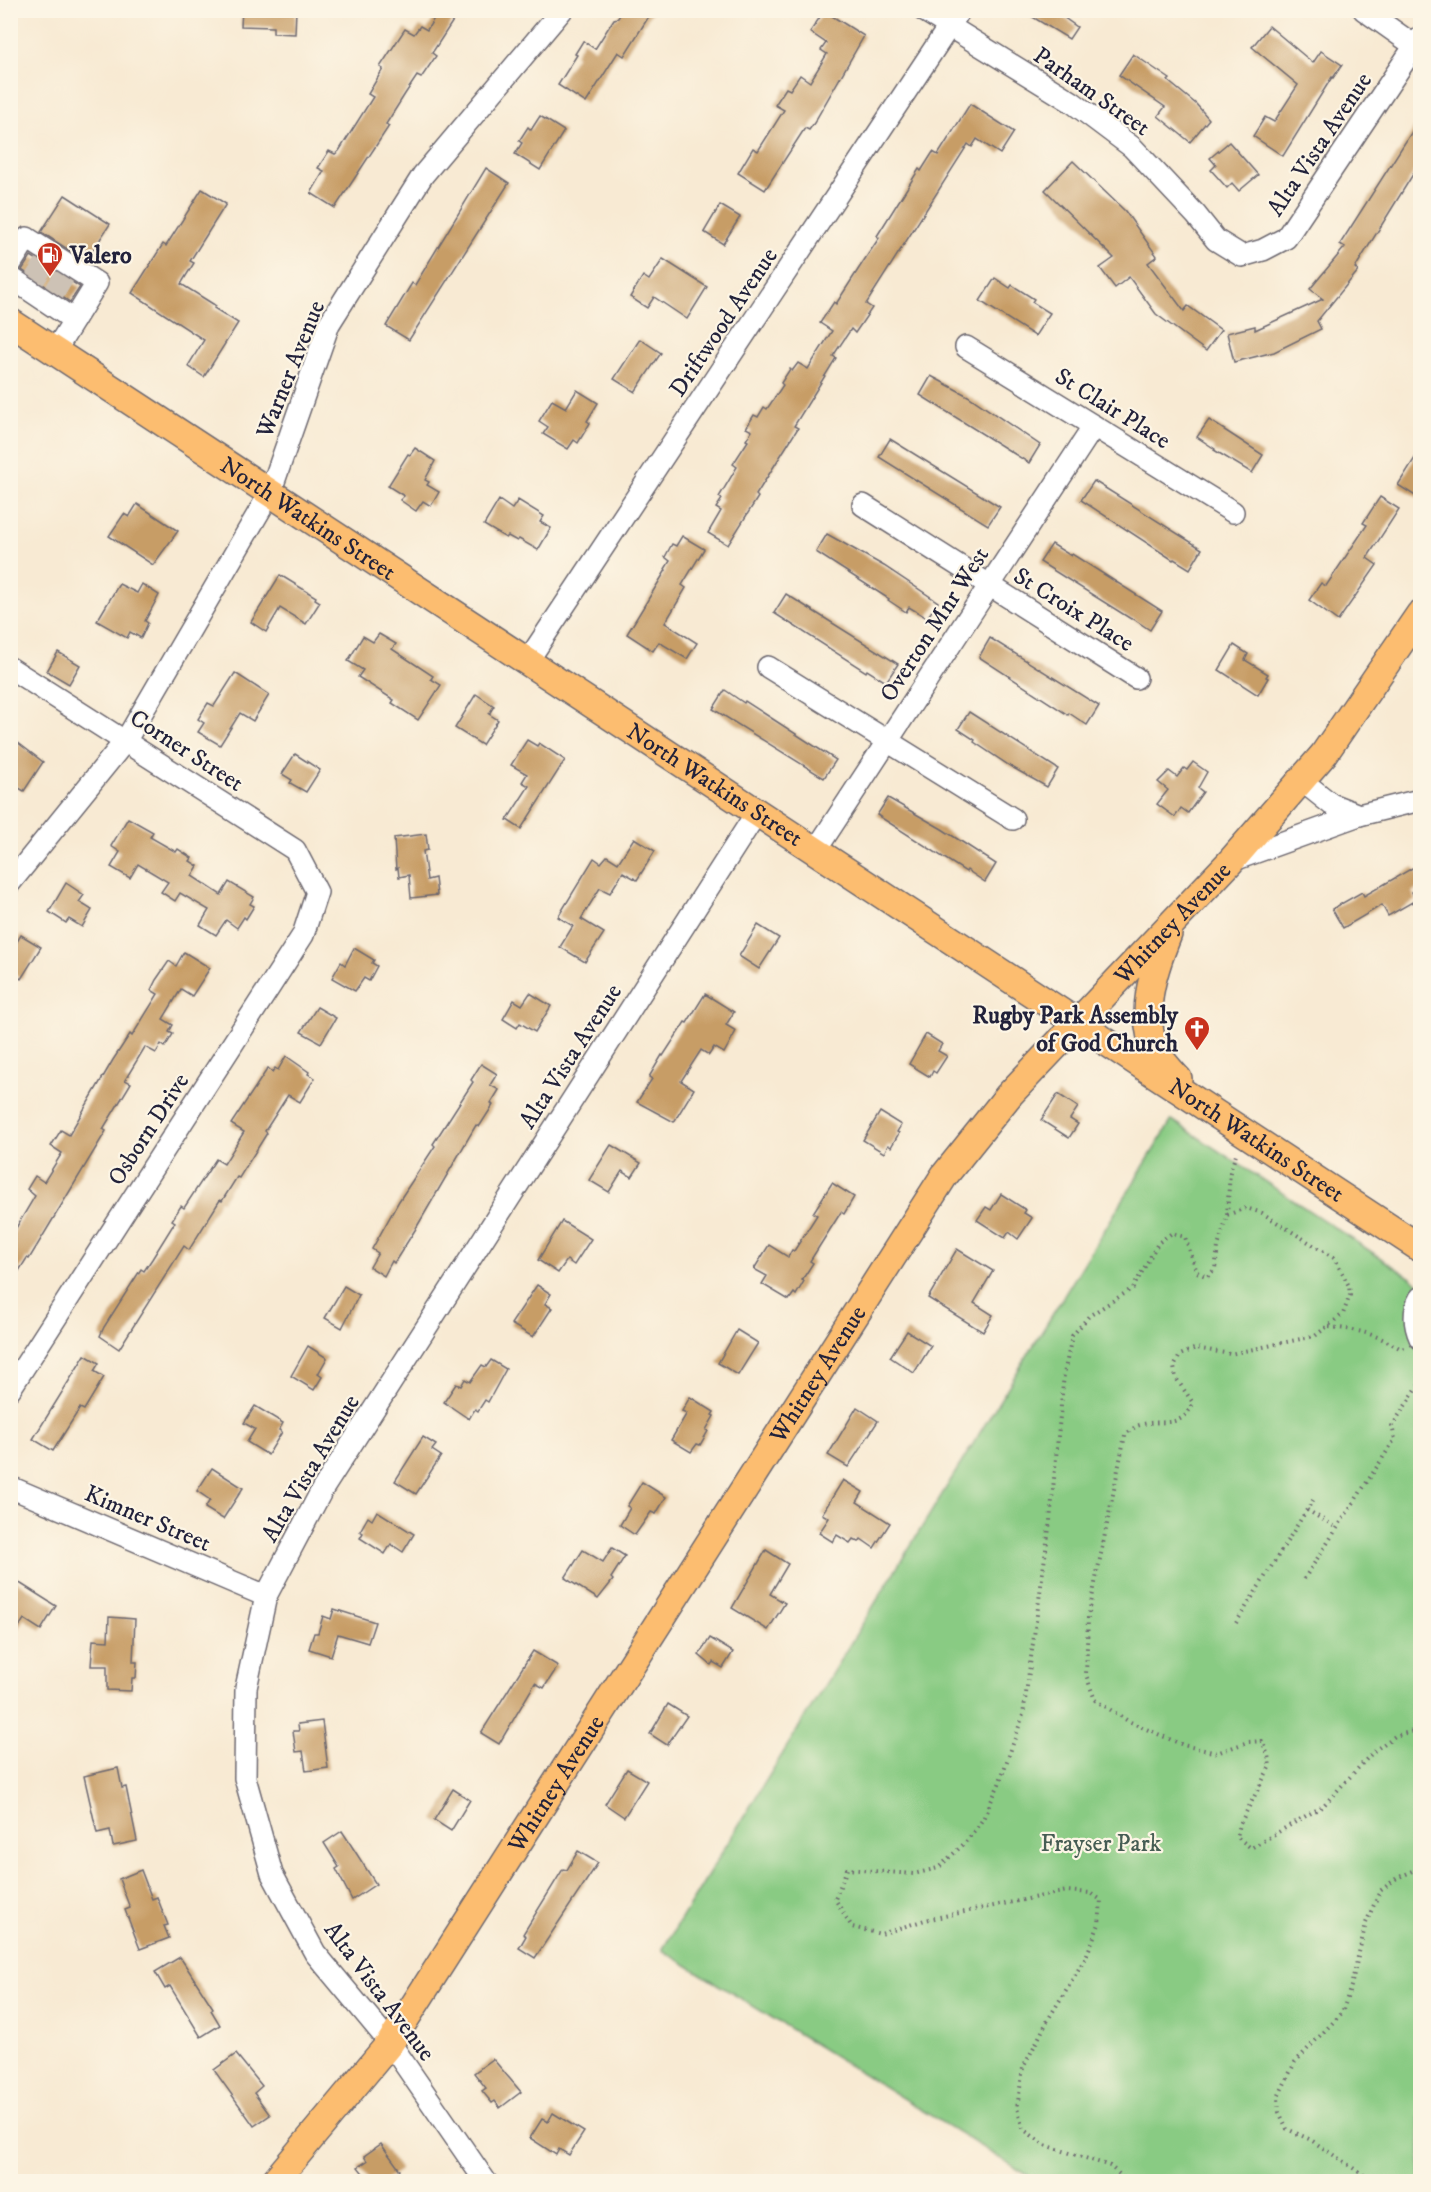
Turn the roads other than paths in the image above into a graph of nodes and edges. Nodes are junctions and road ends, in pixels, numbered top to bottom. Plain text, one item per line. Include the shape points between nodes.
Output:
1 (562, 10) edge
2 (923, 10) edge
3 (1364, 10) edge
4 (955, 19) edge
5 (1418, 42) edge
6 (1242, 256) joint
7 (10, 265) edge
8 (40, 271) junction
9 (10, 276) edge
10 (74, 320) junction
11 (10, 322) edge
12 (966, 347) dead end
13 (55, 351) junction
14 (1094, 426) junction
15 (270, 493) junction
16 (863, 505) dead end
17 (1233, 512) dead end
18 (990, 586) junction
19 (1420, 614) edge
20 (527, 662) junction
21 (768, 667) dead end
22 (10, 668) edge
23 (1136, 678) dead end
24 (126, 740) junction
25 (887, 741) junction
26 (1301, 780) junction
27 (1420, 800) edge
28 (757, 812) junction
29 (1359, 815) junction
30 (1013, 819) dead end
31 (816, 850) junction
32 (1230, 861) junction
33 (10, 882) edge
34 (317, 892) joint
35 (1173, 921) junction
36 (1078, 1020) junction
37 (1190, 1094) junction
38 (1420, 1248) edge
39 (1420, 1298) edge
40 (1416, 1341) edge
41 (10, 1389) edge
42 (10, 1487) edge
43 (266, 1596) junction
44 (390, 2043) junction
45 (274, 2181) edge
46 (486, 2181) edge

1 - 15 street, Warner Avenue via 423,175 329,324
2 - 4 street, Parham Street
3 - 5 street
4 - 6 street, Parham Street via 1132,147 1216,240
4 - 20 street, Driftwood Avenue
5 - 6 street, Alta Vista Avenue via 1286,238
7 - 8 street via 27,238
8 - 9 street
8 - 10 street via 51,297
8 - 10 street via 68,271 97,283
10 - 13 street
11 - 13 main road, North Watkins Street
12 - 14 street, St Clair Place
13 - 15 main road, North Watkins Street
14 - 17 street, St Clair Place
14 - 18 street, Overton Mnr West
15 - 20 main road, North Watkins Street
15 - 24 street, Warner Avenue
16 - 18 street, St Croix Place
18 - 23 street, St Croix Place
18 - 25 street, Overton Mnr West
19 - 26 main road, Whitney Avenue via 1324,754
20 - 28 main road, North Watkins Street
21 - 25 street
22 - 24 street, Corner Street
24 - 33 street, Warner Avenue
24 - 34 street, Corner Street via 295,850
25 - 30 street
25 - 31 street, Overton Mnr West
26 - 29 street via 1331,804
26 - 32 main road, Whitney Avenue
27 - 29 street
28 - 31 main road, North Watkins Street
28 - 43 street, Alta Vista Avenue via 322,1490
29 - 32 street
31 - 36 main road, North Watkins Street
32 - 35 main road, Whitney Avenue
34 - 41 street, Osborn Drive via 303,934
35 - 36 main road, Whitney Avenue
35 - 37 main road via 1153,971 1148,1025 1158,1053
36 - 37 main road, North Watkins Street
36 - 44 main road, Whitney Avenue via 1009,1095 944,1176
37 - 38 main road, North Watkins Street
39 - 40 street via 1416,1304
42 - 43 street, Kimner Street
43 - 44 street, Alta Vista Avenue via 246,1688 245,1778 272,1874 310,1944
44 - 45 main road, Whitney Avenue
44 - 46 street, Alta Vista Avenue

